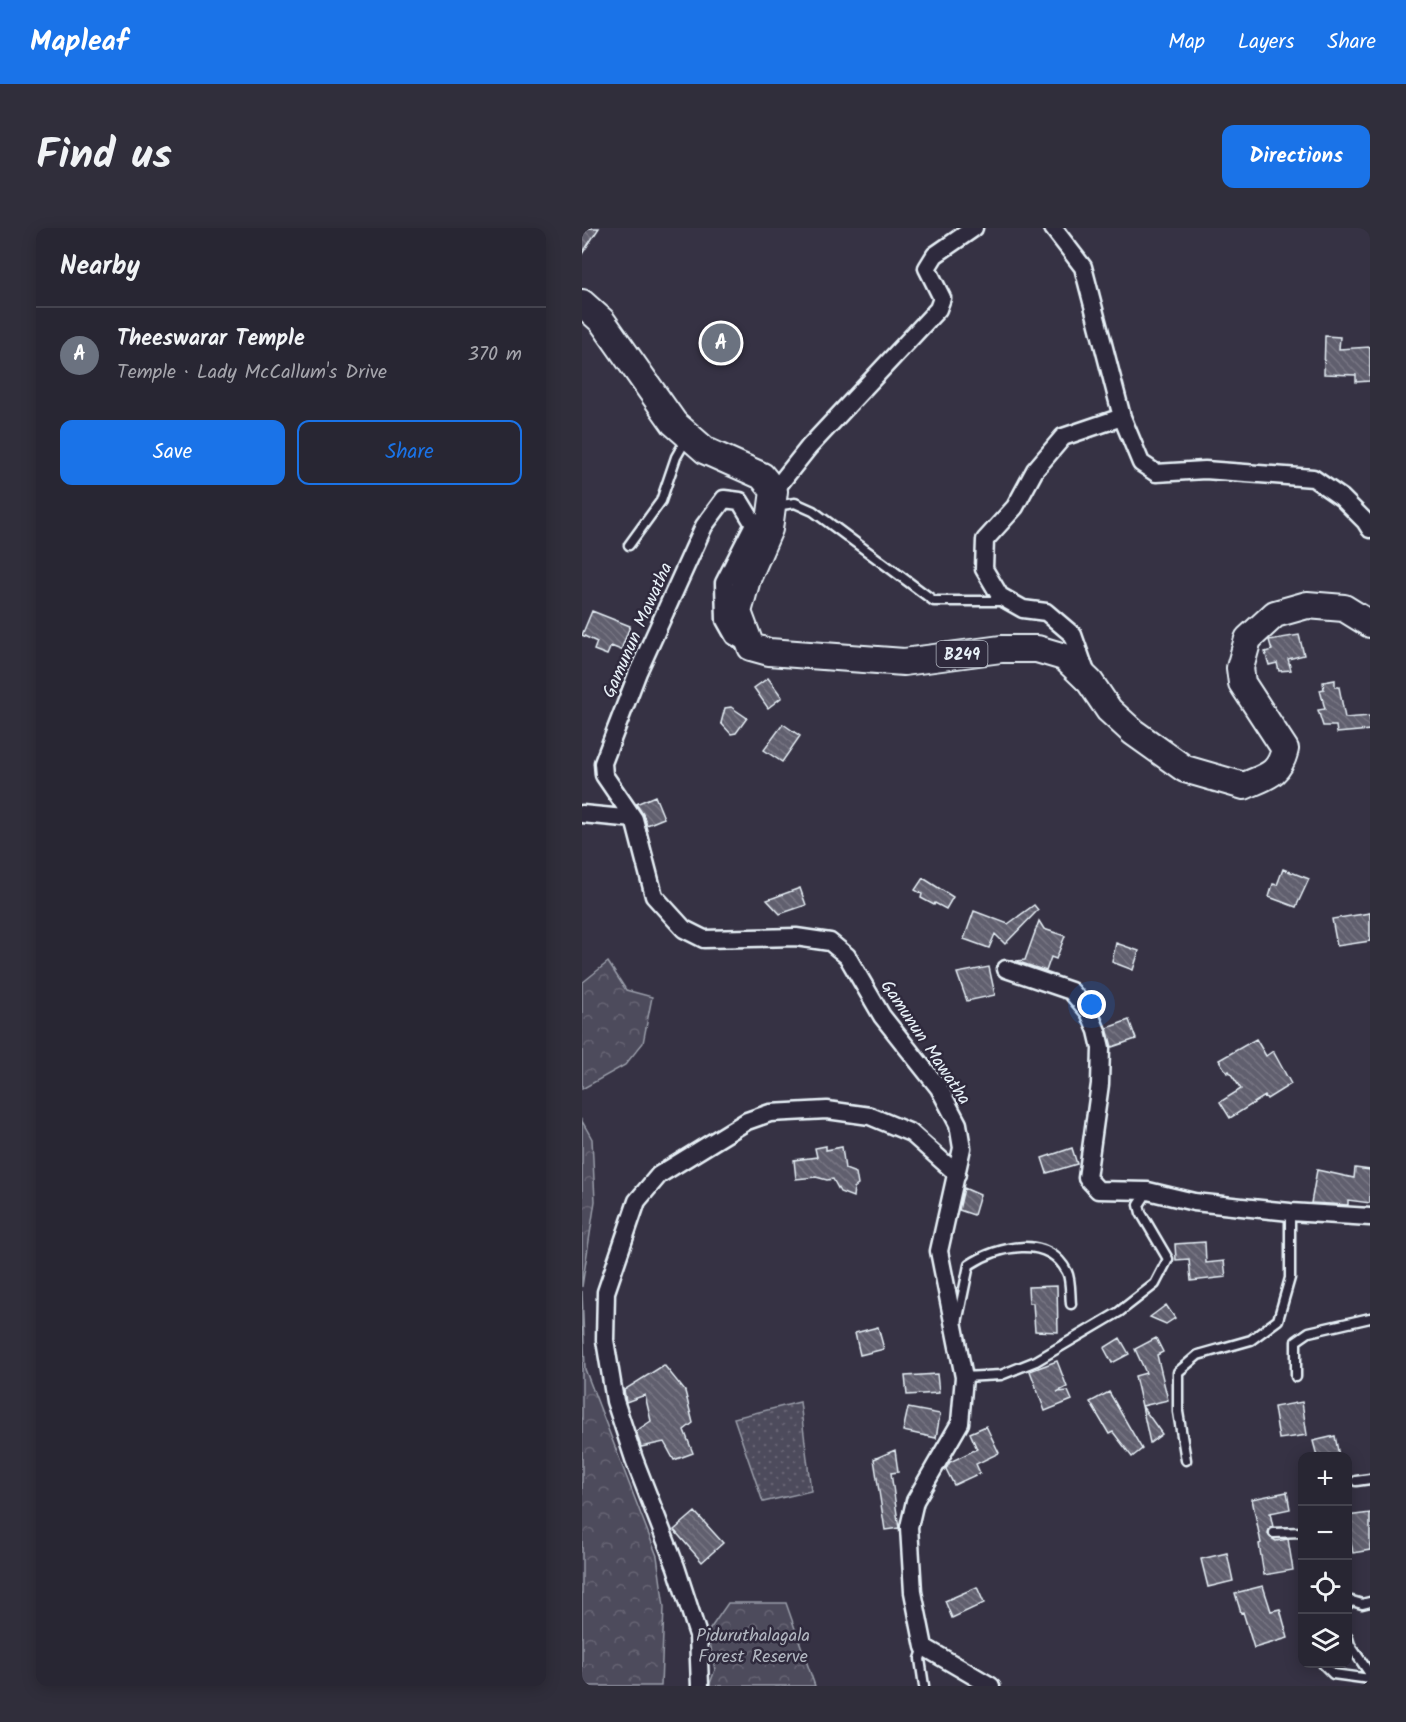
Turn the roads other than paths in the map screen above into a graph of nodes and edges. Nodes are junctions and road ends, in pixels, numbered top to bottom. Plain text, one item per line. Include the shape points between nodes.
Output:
1 (974, 228) edge
2 (1053, 228) edge
3 (582, 303) edge
4 (1122, 417) junction
5 (688, 436) junction
6 (773, 499) junction
7 (1370, 529) edge
8 (629, 544) dead end
9 (1009, 602) junction
10 (1370, 624) edge
11 (751, 646) junction
12 (1090, 682) junction
13 (582, 814) edge
14 (634, 819) junction
15 (1006, 969) dead end
16 (957, 1174) junction
17 (1148, 1191) junction
18 (1290, 1212) junction
19 (1370, 1217) edge
20 (1071, 1304) dead end
21 (1370, 1318) edge
22 (954, 1329) junction
23 (964, 1377) junction
24 (1296, 1377) dead end
25 (1186, 1460) dead end
26 (1370, 1479) edge
27 (1356, 1481) dead end
28 (1298, 1532) edge
29 (1274, 1533) dead end
30 (1352, 1601) edge
31 (1370, 1602) edge
32 (924, 1647) junction
33 (1352, 1648) edge
34 (1327, 1668) edge
35 (1370, 1674) edge
36 (1370, 1679) edge
37 (700, 1686) edge
38 (924, 1686) edge
39 (991, 1686) edge

1 - 6 street via 935,255 927,268 942,298 938,309 809,447
2 - 4 street via 1083,267
3 - 5 main road via 602,321 674,423
4 - 7 street via 1141,463 1156,473 1205,470 1313,478 1342,498
4 - 9 street via 1063,437 1035,470 1015,507 985,540 984,569 1000,596
5 - 6 main road via 706,451 762,476
5 - 8 lane via 676,457 661,501
6 - 9 lane via 813,510 934,601
6 - 11 main road via 769,529 747,579 738,612
9 - 12 street via 1023,609 1046,612 1073,635
10 - 12 main road, B249 via 1344,608 1306,605 1275,614 1248,639 1240,668 1242,683 1285,749 1282,763 1274,773 1244,786 1185,769 1133,732 1110,710
11 - 12 main road, B249 via 769,652 904,662 1001,649 1036,649 1064,657
11 - 14 street, Gamunun Mawatha via 735,636 724,620 724,583 754,524 740,501 724,499 705,526 638,672 603,763 604,775
13 - 14 street
14 - 16 street, Gamunun Mawatha via 654,896 684,929 704,939 796,937 830,942 847,956 882,1016 939,1088 958,1124 962,1148
15 - 17 street via 1071,991 1089,1012 1101,1048 1087,1178 1098,1190
16 - 22 street, Gamunun Mawatha via 939,1251
16 - 37 street via 911,1133 870,1116 826,1110 770,1113 747,1121 659,1175 637,1201 606,1292 605,1340 615,1401 698,1635
17 - 18 street via 1194,1202
17 - 23 lane via 1139,1205 1141,1213 1168,1259 1155,1284 1119,1312 1036,1361 1001,1375
18 - 19 street
18 - 25 lane via 1290,1278 1278,1320 1251,1341 1198,1355 1178,1371 1178,1412
20 - 22 lane via 1068,1273 1052,1254 1013,1247 969,1264
21 - 24 lane via 1309,1332 1296,1341
22 - 23 street, Gamunun Mawatha
23 - 32 street, Gamunun Mawatha via 960,1423 915,1501 909,1527 913,1592
26 - 27 lane
28 - 29 lane
30 - 31 lane
32 - 38 lane via 920,1659
32 - 39 street
33 - 35 lane
34 - 36 lane via 1333,1674

